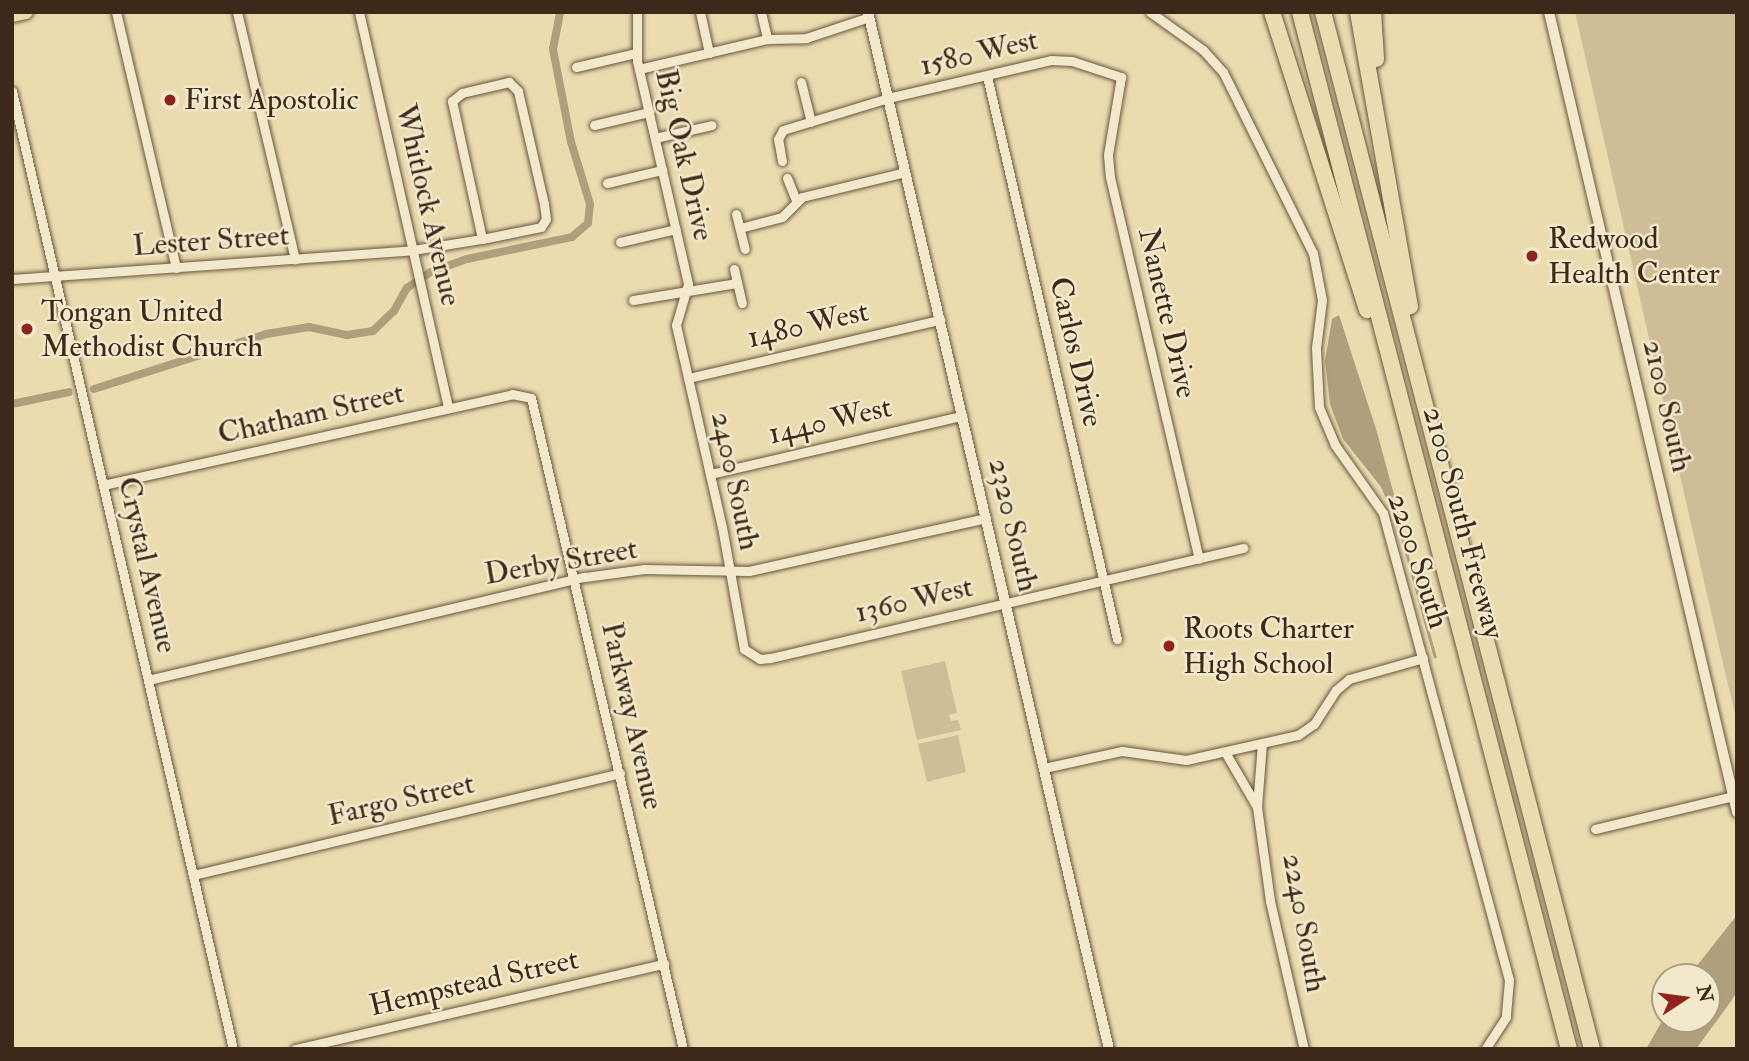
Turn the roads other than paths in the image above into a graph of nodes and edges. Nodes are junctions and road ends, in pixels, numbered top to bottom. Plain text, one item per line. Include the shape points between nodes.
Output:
1 (26, 12) edge
2 (116, 12) edge
3 (237, 12) edge
4 (359, 12) edge
5 (637, 12) edge
6 (700, 12) edge
7 (761, 12) edge
8 (1150, 12) edge
9 (1272, 12) edge
10 (1300, 12) edge
11 (1323, 12) edge
12 (1358, 12) edge
13 (1373, 12) edge
14 (1549, 12) edge
15 (12, 15) edge
16 (869, 15) edge
17 (767, 40) junction
18 (709, 52) junction
19 (636, 53) junction
20 (576, 67) dead end
21 (639, 69) junction
22 (986, 76) junction
23 (1121, 77) joint
24 (802, 82) dead end
25 (12, 91) edge
26 (888, 98) junction
27 (649, 112) junction
28 (811, 122) junction
29 (594, 125) dead end
30 (712, 125) dead end
31 (655, 138) junction
32 (1381, 142) junction
33 (782, 161) dead end
34 (662, 170) junction
35 (905, 172) junction
36 (787, 178) dead end
37 (607, 183) dead end
38 (796, 200) junction
39 (736, 214) dead end
40 (740, 228) junction
41 (676, 229) junction
42 (482, 239) junction
43 (620, 242) dead end
44 (413, 250) junction
45 (745, 250) dead end
46 (295, 259) junction
47 (176, 268) junction
48 (734, 269) dead end
49 (55, 276) junction
50 (12, 279) edge
51 (737, 284) junction
52 (686, 292) junction
53 (634, 300) dead end
54 (741, 303) dead end
55 (940, 320) junction
56 (1419, 374) junction
57 (688, 377) junction
58 (529, 395) joint
59 (448, 408) junction
60 (962, 416) junction
61 (710, 474) junction
62 (103, 485) junction
63 (1427, 494) junction
64 (986, 518) junction
65 (1243, 548) dead end
66 (1199, 559) junction
67 (729, 573) junction
68 (576, 578) junction
69 (1104, 581) junction
70 (1006, 604) junction
71 (1117, 639) dead end
72 (1423, 658) junction
73 (760, 659) joint
74 (148, 680) junction
75 (1262, 743) junction
76 (1225, 752) junction
77 (1044, 768) junction
78 (620, 773) junction
79 (1733, 796) junction
80 (1257, 807) junction
81 (1737, 812) edge
82 (1595, 829) dead end
83 (193, 875) junction
84 (664, 964) junction
85 (1550, 973) junction
86 (233, 1049) edge
87 (295, 1049) edge
88 (683, 1049) edge
89 (1109, 1049) edge
90 (1304, 1049) edge
91 (1486, 1049) edge
92 (1560, 1049) edge
93 (1569, 1049) edge
94 (1592, 1049) edge

1 - 15 main road
2 - 47 street
3 - 46 street
4 - 44 street, Whitlock Avenue
5 - 19 street, Big Oak Drive
6 - 18 street
7 - 17 street
8 - 72 street, 2200 South via 1203,50 1223,72 1312,253 1322,300 1316,357 1319,407 1335,444 1383,513
9 - 63 highway via 1316,138 1408,448
10 - 63 highway, 2100 South Freeway
11 - 56 highway, 2100 South Freeway
12 - 32 highway
13 - 32 highway
14 - 79 street, 2100 South
16 - 17 street via 806,38
16 - 26 street, 2320 South
17 - 18 street
18 - 21 street
19 - 20 street
19 - 21 street, Big Oak Drive
21 - 27 street, Big Oak Drive
22 - 23 street, 1580 West via 1051,60 1072,61
22 - 26 street, 1580 West
22 - 69 street, Carlos Drive
23 - 66 street, Nanette Drive via 1108,155 1110,177
24 - 28 street
25 - 49 street, Crystal Avenue
26 - 28 street, 1580 West
26 - 35 street, 2320 South
27 - 29 street
27 - 31 street, Big Oak Drive
28 - 33 street, 1580 West via 780,133
30 - 31 street
31 - 34 street, Big Oak Drive
32 - 56 highway
34 - 37 street
34 - 41 street, Big Oak Drive
35 - 38 street
35 - 55 street, 2320 South
36 - 38 street
38 - 40 street via 782,217
39 - 40 street
40 - 45 street
41 - 43 street
41 - 52 street, Big Oak Drive
42 - 42 street, Lester Street via 453,98 509,82 518,91 546,223
42 - 44 street, Lester Street
44 - 46 street, Lester Street
44 - 59 street, Whitlock Avenue
46 - 47 street, Lester Street
47 - 49 street, Lester Street
48 - 51 street
49 - 50 street, Lester Street
49 - 62 street, Crystal Avenue
51 - 52 street
51 - 54 street
52 - 53 street
52 - 57 street, 2400 South via 676,325
55 - 57 street, 1480 West
55 - 60 street, 2320 South
56 - 94 highway, 2100 South Freeway
57 - 61 street, 2400 South
58 - 59 street, Chatham Street via 517,393
58 - 68 street, Parkway Avenue via 538,413
59 - 62 street, Chatham Street
60 - 61 street, 1440 West
60 - 64 street, 2320 South
61 - 67 street, 2400 South
62 - 74 street, Crystal Avenue
63 - 85 highway, 2100 South Freeway
64 - 67 street, Derby Street
64 - 70 street, 2320 South
65 - 66 street, 1360 West
66 - 69 street, 1360 West
67 - 68 street, Derby Street via 643,569
67 - 73 street, 2400 South via 740,641
68 - 74 street, Derby Street
68 - 78 street, Parkway Avenue
69 - 70 street, 1360 West
69 - 71 street, Carlos Drive
70 - 73 street, 1360 West
70 - 77 street, 2320 South
72 - 75 street via 1349,679 1307,730
72 - 91 street, 2200 South via 1507,969 1510,1003
74 - 83 street, Crystal Avenue
75 - 76 street
75 - 80 street, 2240 South
76 - 77 street via 1175,761 1122,751
76 - 80 street, 2240 South
77 - 89 street, 2320 South
78 - 83 street, Fargo Street
78 - 84 street, Parkway Avenue
79 - 81 street, 2100 South
79 - 82 street
80 - 90 street, 2240 South via 1270,901
83 - 86 street, Crystal Avenue
84 - 87 street, Hempstead Street
84 - 88 street, Parkway Avenue
85 - 92 highway via 1548,1000
85 - 93 highway, 2100 South Freeway

